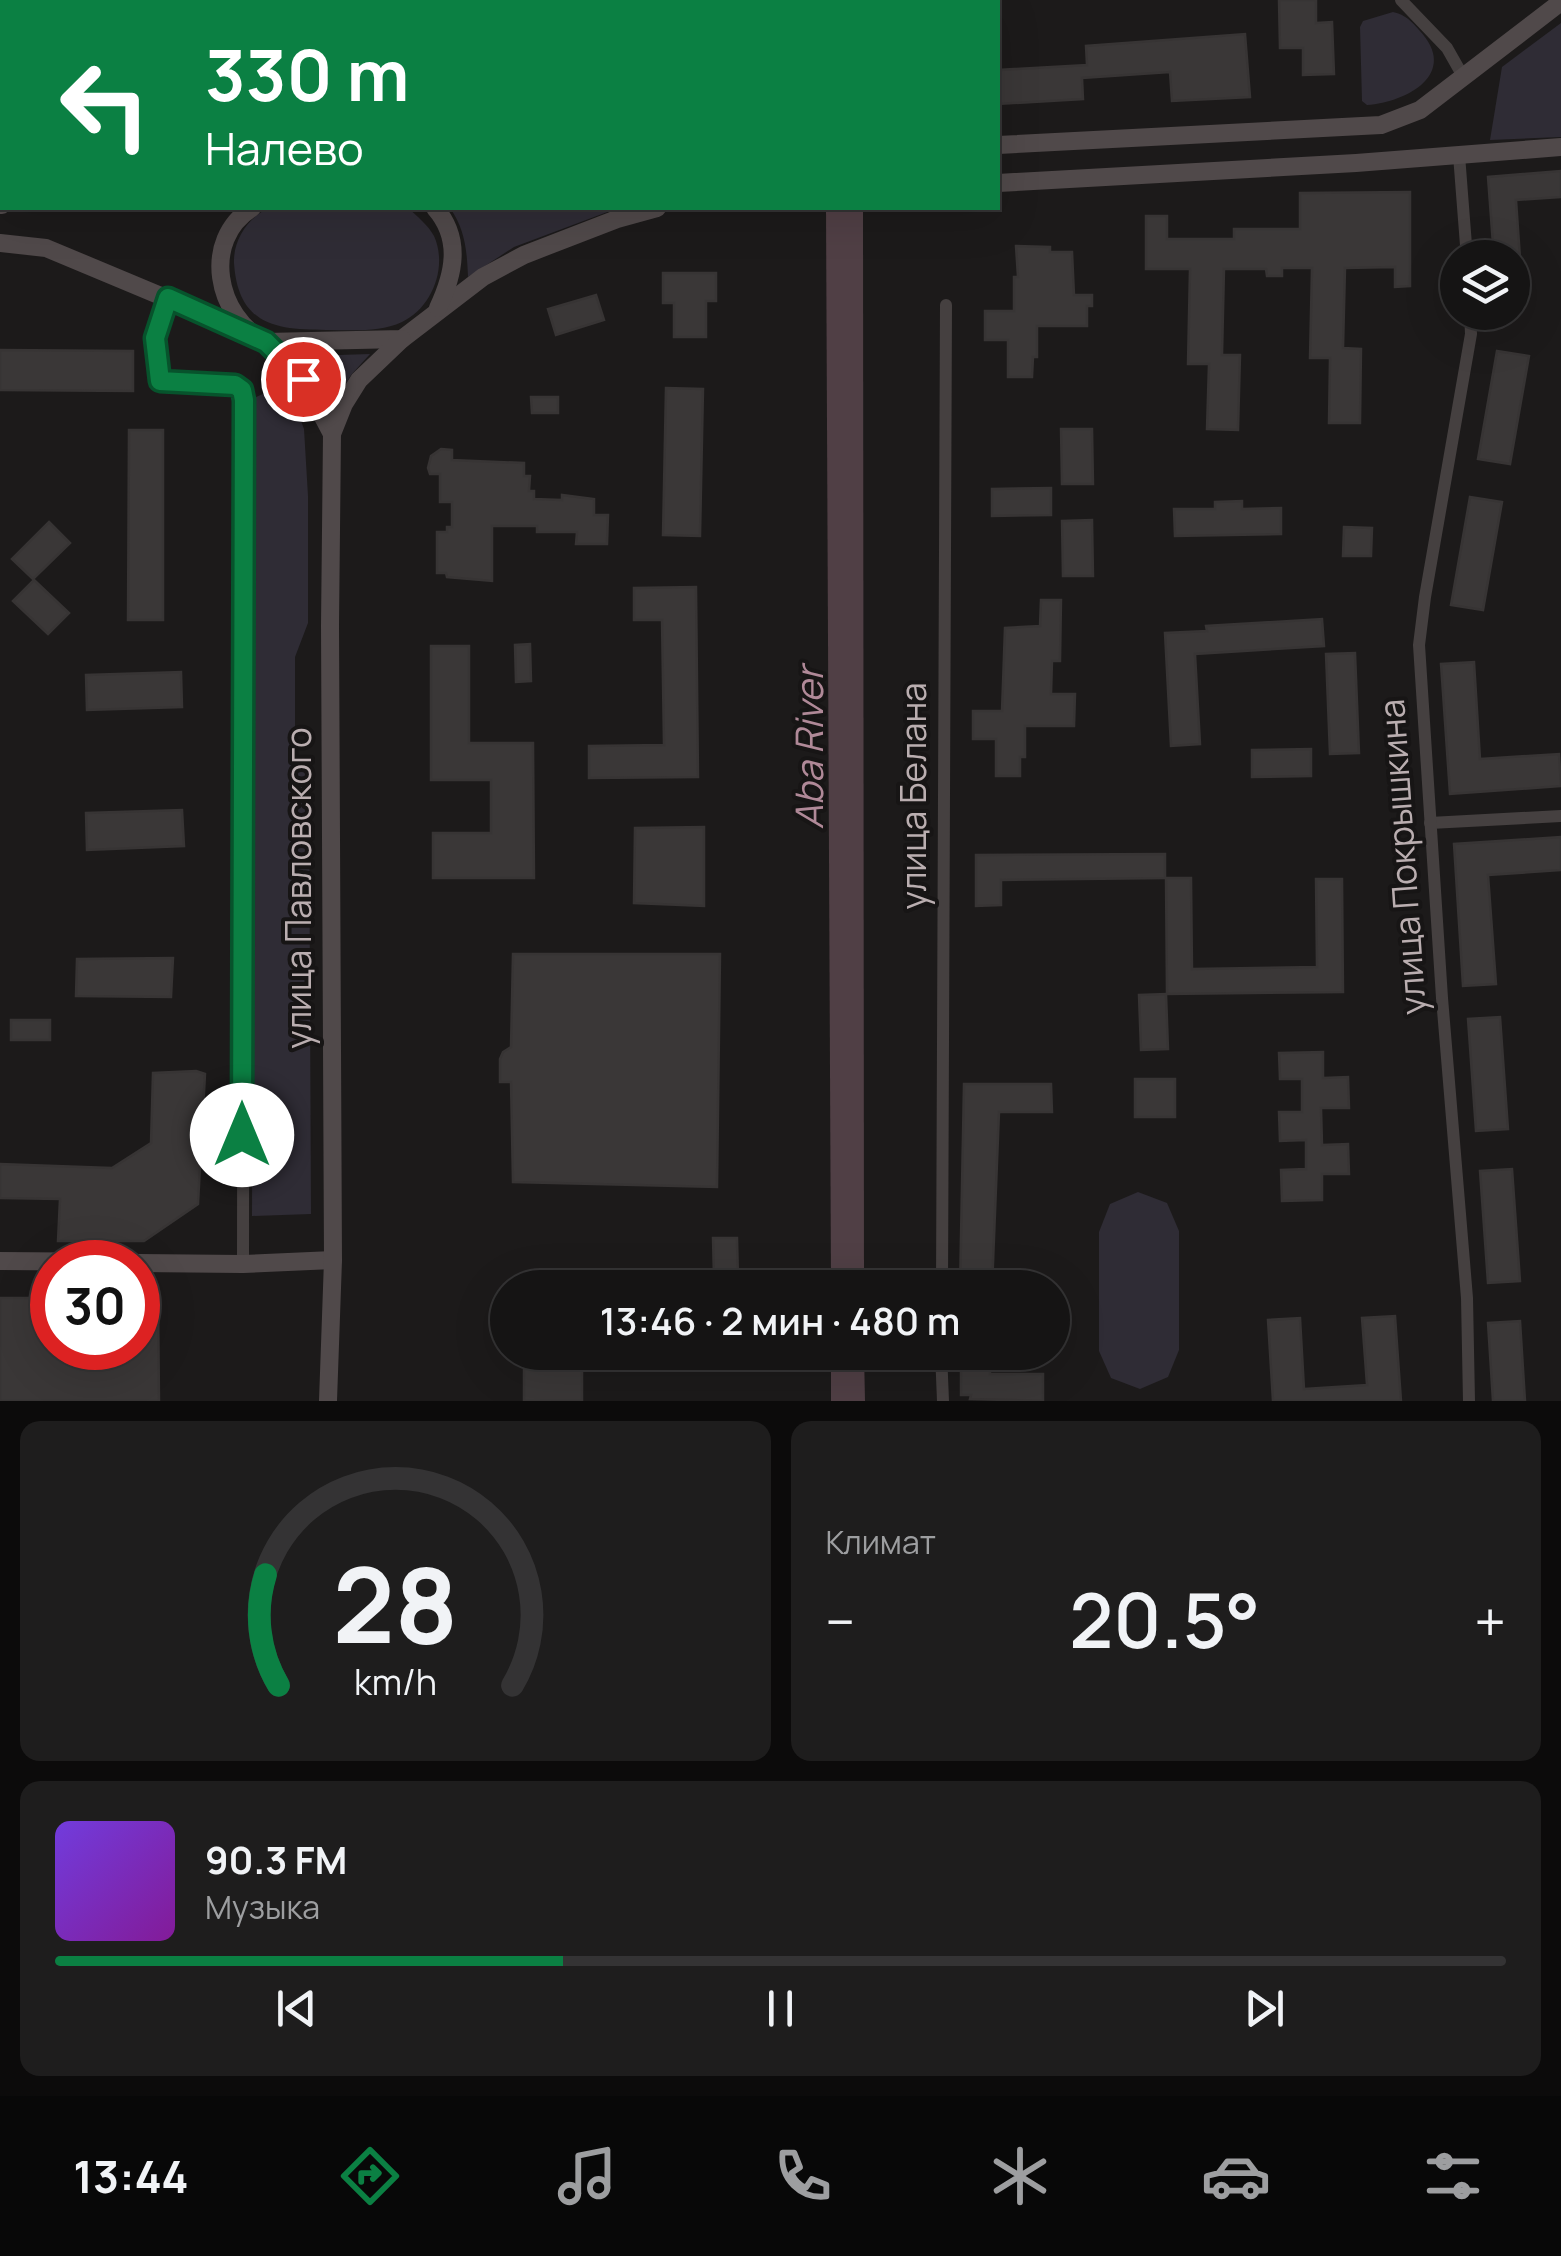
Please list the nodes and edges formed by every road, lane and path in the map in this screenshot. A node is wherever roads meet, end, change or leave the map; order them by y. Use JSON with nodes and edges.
{"nodes":[{"id":1,"x":1401,"y":0,"type":"edge"},
{"id":2,"x":1561,"y":2,"type":"edge"},
{"id":3,"x":1464,"y":78,"type":"junction"},
{"id":4,"x":1000,"y":144,"type":"edge"},
{"id":5,"x":1561,"y":147,"type":"edge"},
{"id":6,"x":1459,"y":155,"type":"junction"},
{"id":7,"x":1000,"y":183,"type":"edge"},
{"id":8,"x":249,"y":210,"type":"edge"},
{"id":9,"x":437,"y":210,"type":"edge"},
{"id":10,"x":650,"y":210,"type":"edge"},
{"id":11,"x":1466,"y":240,"type":"edge"},
{"id":12,"x":0,"y":243,"type":"edge"},
{"id":13,"x":168,"y":298,"type":"junction"},
{"id":14,"x":946,"y":305,"type":"dead end"},
{"id":15,"x":438,"y":308,"type":"junction"},
{"id":16,"x":1472,"y":330,"type":"edge"},
{"id":17,"x":258,"y":338,"type":"junction"},
{"id":18,"x":402,"y":339,"type":"junction"},
{"id":19,"x":332,"y":434,"type":"junction"},
{"id":20,"x":1561,"y":816,"type":"edge"},
{"id":21,"x":1430,"y":823,"type":"junction"},
{"id":22,"x":333,"y":1260,"type":"junction"},
{"id":23,"x":0,"y":1261,"type":"edge"},
{"id":24,"x":30,"y":1261,"type":"edge"},
{"id":25,"x":160,"y":1262,"type":"edge"},
{"id":26,"x":243,"y":1264,"type":"junction"},
{"id":27,"x":942,"y":1270,"type":"edge"},
{"id":28,"x":942,"y":1370,"type":"edge"},
{"id":29,"x":328,"y":1401,"type":"edge"},
{"id":30,"x":943,"y":1401,"type":"edge"},
{"id":31,"x":1469,"y":1401,"type":"edge"}],
"edges":[{"from":1,"to":3,"type":"street"},
{"from":2,"to":3,"type":"main road"},
{"from":3,"to":4,"type":"main road"},
{"from":5,"to":6,"type":"main road"},
{"from":6,"to":7,"type":"main road"},
{"from":6,"to":11,"type":"street"},
{"from":8,"to":17,"type":"main road"},
{"from":9,"to":15,"type":"main road"},
{"from":10,"to":15,"type":"main road","name":"улица Павловского"},
{"from":12,"to":13,"type":"main road"},
{"from":13,"to":17,"type":"main road"},
{"from":13,"to":26,"type":"street"},
{"from":14,"to":27,"type":"street","name":"улица Белана"},
{"from":15,"to":18,"type":"main road","name":"улица Павловского"},
{"from":16,"to":21,"type":"street","name":"улица Покрышкина"},
{"from":17,"to":18,"type":"main road"},
{"from":17,"to":19,"type":"main road","name":"улица Павловского"},
{"from":18,"to":19,"type":"main road","name":"улица Павловского"},
{"from":19,"to":22,"type":"main road","name":"улица Павловского"},
{"from":20,"to":21,"type":"street"},
{"from":21,"to":31,"type":"street","name":"улица Покрышкина"},
{"from":22,"to":26,"type":"main road"},
{"from":22,"to":29,"type":"main road","name":"улица Павловского"},
{"from":23,"to":24,"type":"main road"},
{"from":25,"to":26,"type":"main road"},
{"from":28,"to":30,"type":"street"}]}
